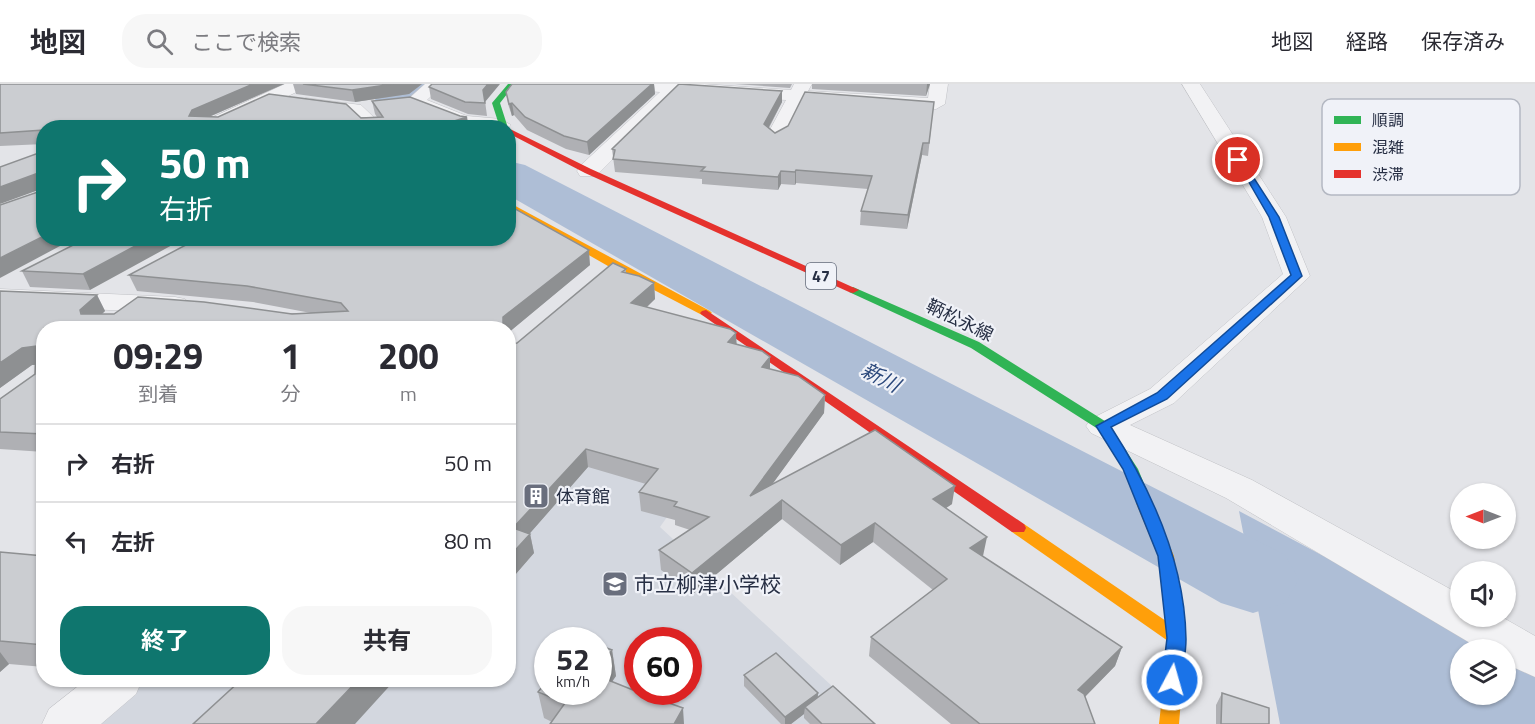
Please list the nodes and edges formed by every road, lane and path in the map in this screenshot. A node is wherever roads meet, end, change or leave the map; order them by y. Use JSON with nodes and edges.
{"nodes":[{"id":1,"x":299,"y":84,"type":"edge"},
{"id":2,"x":435,"y":84,"type":"edge"},
{"id":3,"x":512,"y":84,"type":"edge"},
{"id":4,"x":620,"y":84,"type":"edge"},
{"id":5,"x":939,"y":84,"type":"edge"},
{"id":6,"x":1191,"y":84,"type":"edge"},
{"id":7,"x":676,"y":86,"type":"edge"},
{"id":8,"x":800,"y":89,"type":"edge"},
{"id":9,"x":271,"y":99,"type":"junction"},
{"id":10,"x":415,"y":101,"type":"junction"},
{"id":11,"x":395,"y":104,"type":"edge"},
{"id":12,"x":367,"y":114,"type":"edge"},
{"id":13,"x":223,"y":120,"type":"edge"},
{"id":14,"x":462,"y":120,"type":"edge"},
{"id":15,"x":502,"y":120,"type":"edge"},
{"id":16,"x":516,"y":134,"type":"edge"},
{"id":17,"x":776,"y":137,"type":"edge"},
{"id":18,"x":588,"y":171,"type":"junction"},
{"id":19,"x":516,"y":211,"type":"edge"},
{"id":20,"x":30,"y":275,"type":"edge"},
{"id":21,"x":0,"y":290,"type":"edge"},
{"id":22,"x":138,"y":290,"type":"junction"},
{"id":23,"x":0,"y":297,"type":"edge"},
{"id":24,"x":196,"y":307,"type":"edge"},
{"id":25,"x":110,"y":321,"type":"edge"},
{"id":26,"x":1110,"y":436,"type":"junction"},
{"id":27,"x":1177,"y":638,"type":"junction"},
{"id":28,"x":1535,"y":658,"type":"edge"},
{"id":29,"x":111,"y":687,"type":"edge"},
{"id":30,"x":66,"y":724,"type":"edge"},
{"id":31,"x":1169,"y":724,"type":"edge"}],
"edges":[{"from":1,"to":9,"type":"street"},
{"from":2,"to":10,"type":"street"},
{"from":3,"to":15,"type":"main road"},
{"from":4,"to":7,"type":"street"},
{"from":5,"to":8,"type":"street"},
{"from":6,"to":26,"type":"street"},
{"from":7,"to":8,"type":"street"},
{"from":7,"to":18,"type":"street"},
{"from":8,"to":17,"type":"street"},
{"from":9,"to":12,"type":"street"},
{"from":9,"to":13,"type":"street"},
{"from":10,"to":11,"type":"street"},
{"from":10,"to":14,"type":"street"},
{"from":16,"to":18,"type":"main road","name":"鞆松永線","number":"47"},
{"from":18,"to":26,"type":"main road","name":"鞆松永線","number":"47"},
{"from":19,"to":27,"type":"main road"},
{"from":20,"to":21,"type":"street"},
{"from":22,"to":23,"type":"street"},
{"from":22,"to":24,"type":"street"},
{"from":22,"to":25,"type":"street"},
{"from":26,"to":27,"type":"main road","name":"鞆松永線","number":"47"},
{"from":26,"to":28,"type":"street"},
{"from":27,"to":31,"type":"main road","name":"鞆松永線","number":"47"},
{"from":29,"to":30,"type":"street"}]}
